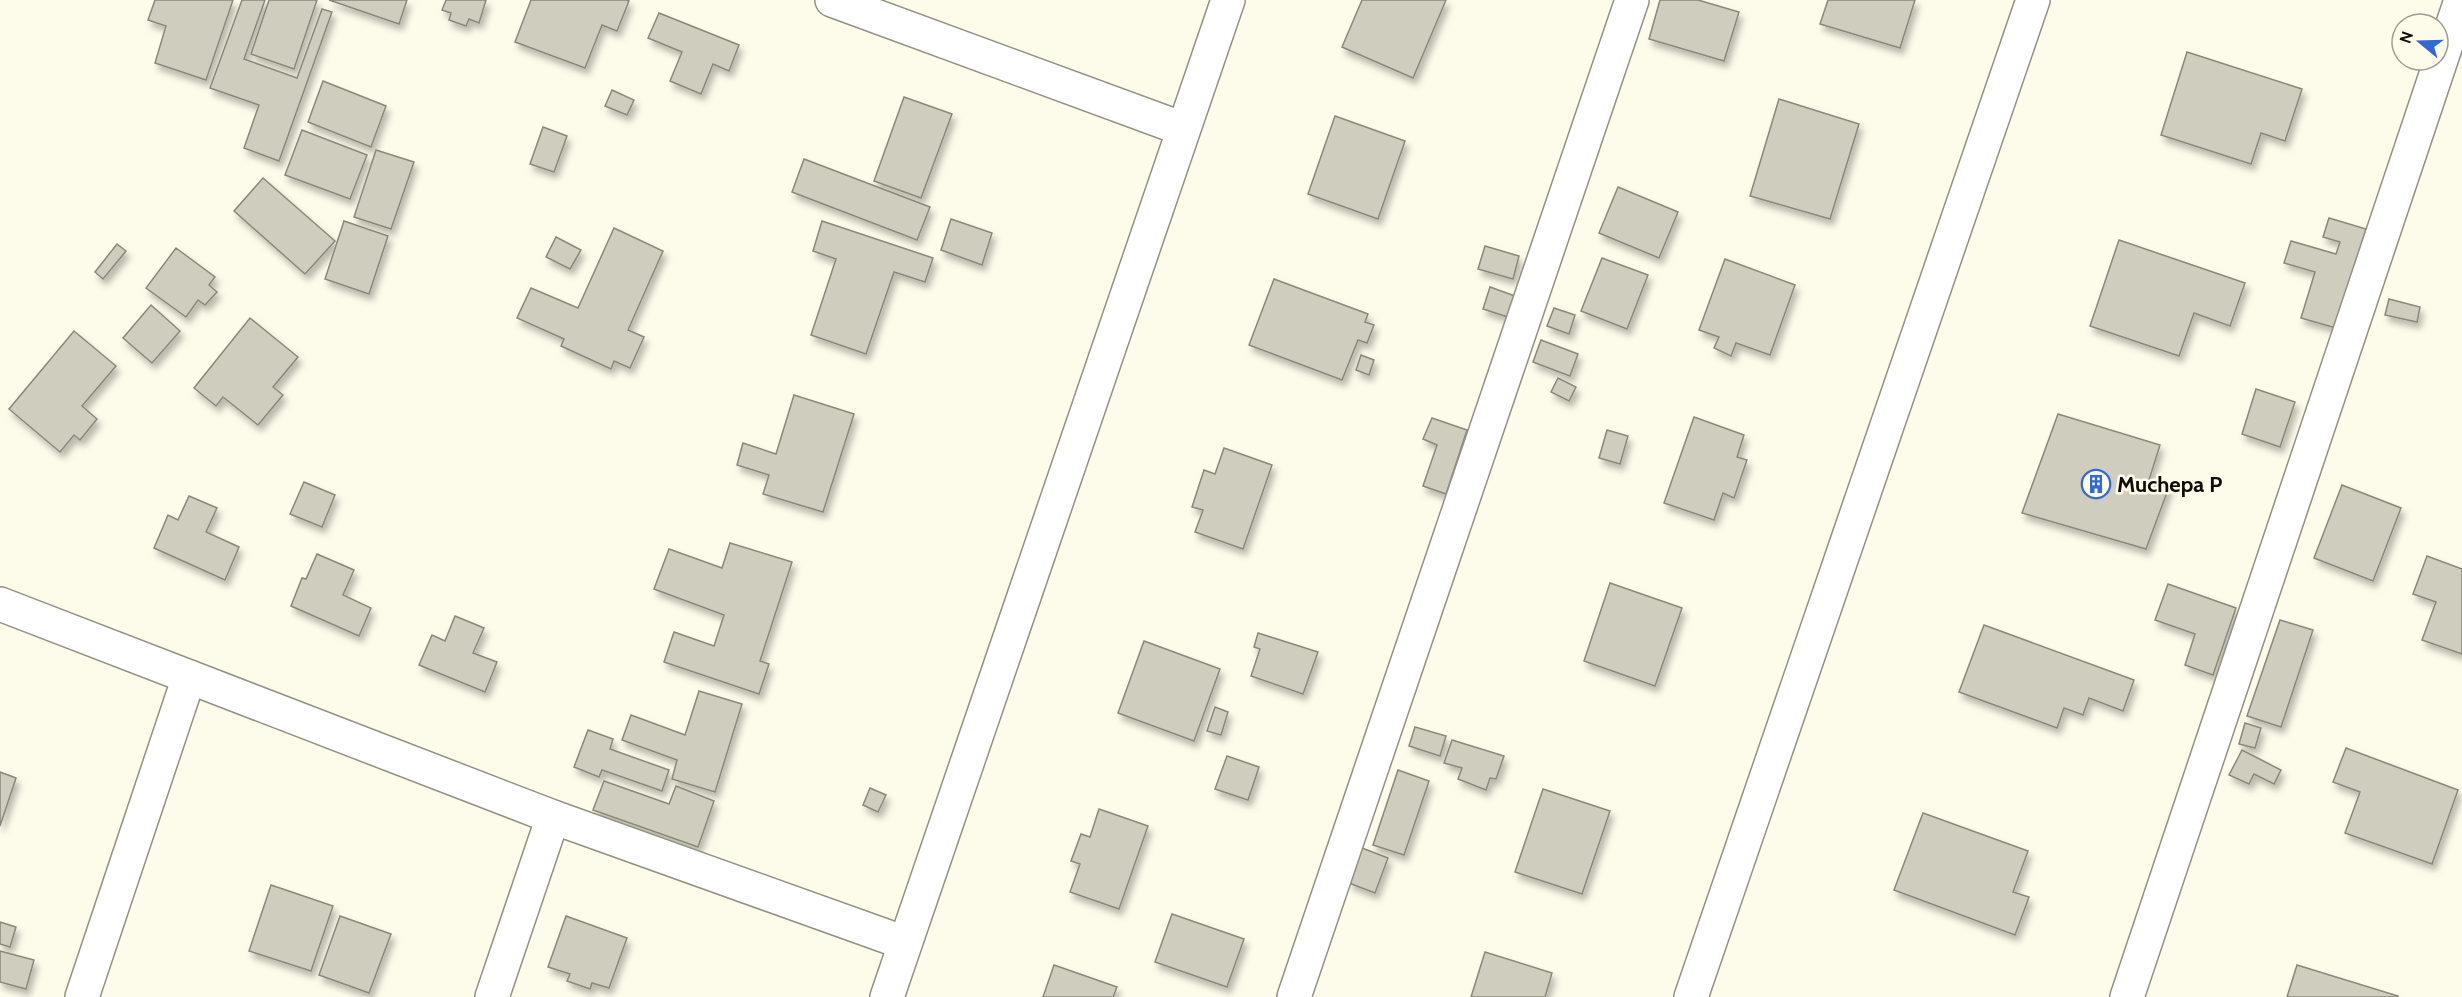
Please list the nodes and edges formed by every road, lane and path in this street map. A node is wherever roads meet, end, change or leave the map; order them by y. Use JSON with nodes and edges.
{"nodes":[{"id":1,"x":832,"y":0,"type":"edge"},
{"id":2,"x":1228,"y":0,"type":"edge"},
{"id":3,"x":1632,"y":0,"type":"edge"},
{"id":4,"x":2034,"y":0,"type":"edge"},
{"id":5,"x":2461,"y":0,"type":"edge"},
{"id":6,"x":1183,"y":129,"type":"junction"},
{"id":7,"x":0,"y":604,"type":"edge"},
{"id":8,"x":189,"y":677,"type":"junction"},
{"id":9,"x":553,"y":817,"type":"junction"},
{"id":10,"x":905,"y":944,"type":"junction"},
{"id":11,"x":82,"y":997,"type":"edge"},
{"id":12,"x":492,"y":997,"type":"edge"},
{"id":13,"x":886,"y":997,"type":"edge"},
{"id":14,"x":1294,"y":997,"type":"edge"},
{"id":15,"x":1691,"y":997,"type":"edge"},
{"id":16,"x":2127,"y":997,"type":"edge"}],
"edges":[{"from":1,"to":6,"type":"street"},
{"from":2,"to":6,"type":"street"},
{"from":3,"to":14,"type":"street"},
{"from":4,"to":15,"type":"street"},
{"from":5,"to":16,"type":"street"},
{"from":6,"to":10,"type":"street"},
{"from":7,"to":8,"type":"street"},
{"from":8,"to":9,"type":"street"},
{"from":8,"to":11,"type":"street"},
{"from":9,"to":10,"type":"street"},
{"from":9,"to":12,"type":"street"},
{"from":10,"to":13,"type":"street"}]}
